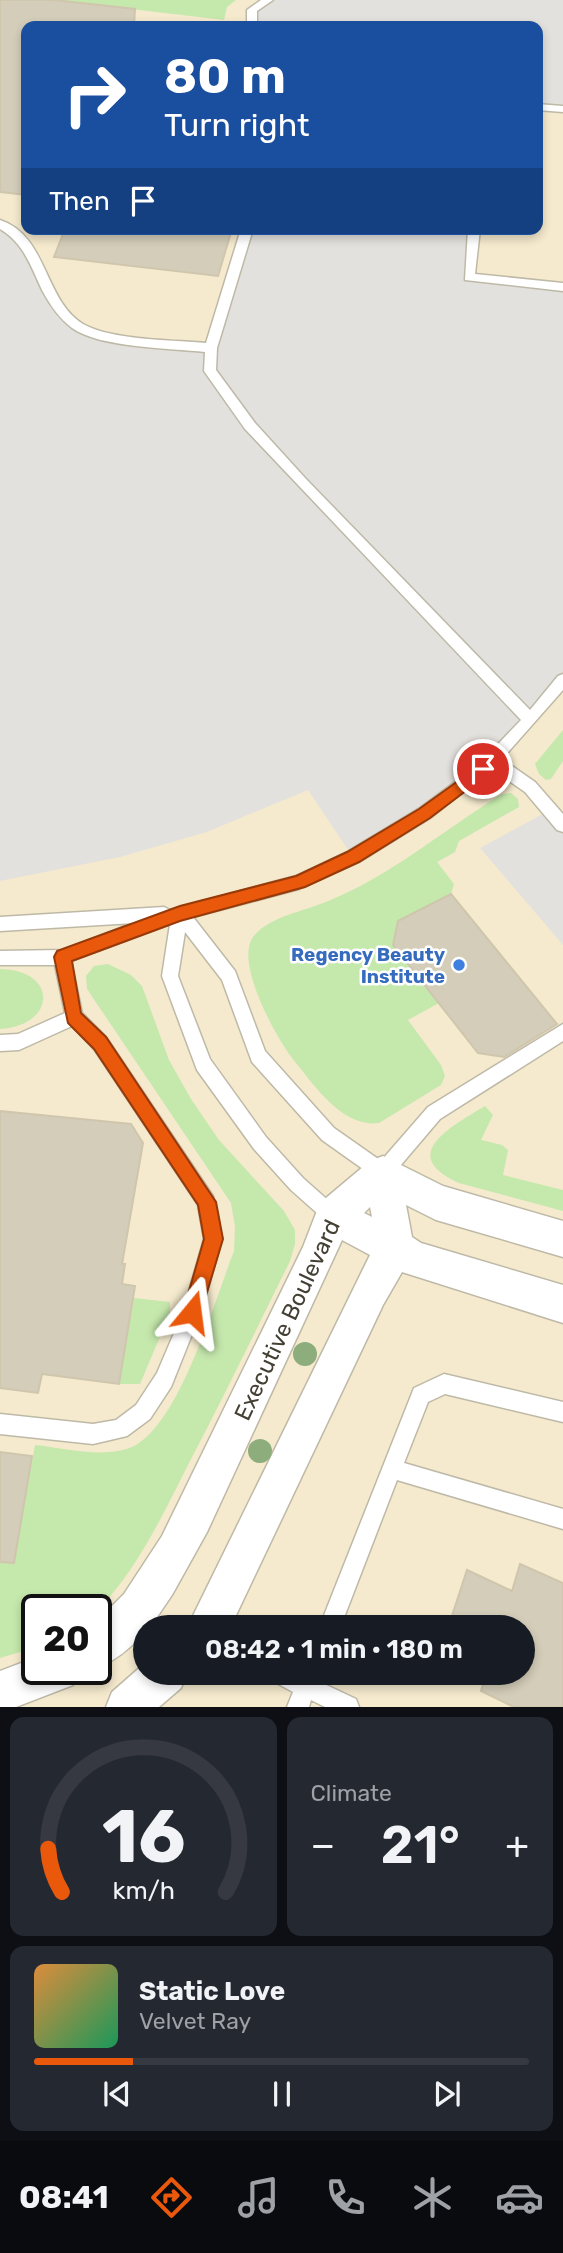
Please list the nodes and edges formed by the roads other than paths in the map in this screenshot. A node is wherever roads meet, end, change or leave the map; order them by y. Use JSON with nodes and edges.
{"nodes":[{"id":1,"x":268,"y":0,"type":"edge"},
{"id":2,"x":252,"y":21,"type":"edge"},
{"id":3,"x":543,"y":108,"type":"edge"},
{"id":4,"x":563,"y":110,"type":"edge"},
{"id":5,"x":0,"y":224,"type":"edge"},
{"id":6,"x":245,"y":235,"type":"edge"},
{"id":7,"x":474,"y":235,"type":"edge"},
{"id":8,"x":563,"y":287,"type":"edge"},
{"id":9,"x":211,"y":348,"type":"junction"},
{"id":10,"x":563,"y":680,"type":"edge"},
{"id":11,"x":530,"y":720,"type":"junction"},
{"id":12,"x":491,"y":760,"type":"junction"},
{"id":13,"x":563,"y":825,"type":"edge"},
{"id":14,"x":180,"y":913,"type":"junction"},
{"id":15,"x":0,"y":924,"type":"edge"},
{"id":16,"x":62,"y":957,"type":"junction"},
{"id":17,"x":0,"y":958,"type":"edge"},
{"id":18,"x":74,"y":1017,"type":"junction"},
{"id":19,"x":563,"y":1032,"type":"edge"},
{"id":20,"x":0,"y":1044,"type":"edge"},
{"id":21,"x":383,"y":1173,"type":"junction"},
{"id":22,"x":333,"y":1216,"type":"junction"},
{"id":23,"x":563,"y":1239,"type":"edge"},
{"id":24,"x":395,"y":1248,"type":"junction"},
{"id":25,"x":563,"y":1304,"type":"edge"},
{"id":26,"x":563,"y":1412,"type":"edge"},
{"id":27,"x":0,"y":1424,"type":"edge"},
{"id":28,"x":392,"y":1469,"type":"junction"},
{"id":29,"x":563,"y":1519,"type":"edge"},
{"id":30,"x":214,"y":1615,"type":"edge"},
{"id":31,"x":334,"y":1615,"type":"edge"},
{"id":32,"x":112,"y":1639,"type":"edge"},
{"id":33,"x":21,"y":1684,"type":"edge"},
{"id":34,"x":152,"y":1685,"type":"edge"},
{"id":35,"x":305,"y":1689,"type":"edge"},
{"id":36,"x":0,"y":1692,"type":"edge"},
{"id":37,"x":127,"y":1707,"type":"edge"},
{"id":38,"x":348,"y":1707,"type":"edge"}],
"edges":[{"from":1,"to":2,"type":"lane"},
{"from":3,"to":4,"type":"lane"},
{"from":5,"to":9,"type":"lane"},
{"from":6,"to":9,"type":"lane"},
{"from":7,"to":8,"type":"lane"},
{"from":9,"to":11,"type":"lane"},
{"from":10,"to":11,"type":"lane"},
{"from":11,"to":12,"type":"lane"},
{"from":12,"to":13,"type":"lane"},
{"from":12,"to":14,"type":"lane"},
{"from":14,"to":15,"type":"lane"},
{"from":14,"to":16,"type":"lane"},
{"from":14,"to":21,"type":"lane"},
{"from":14,"to":22,"type":"lane"},
{"from":16,"to":17,"type":"lane"},
{"from":16,"to":18,"type":"lane"},
{"from":18,"to":20,"type":"lane"},
{"from":18,"to":27,"type":"lane"},
{"from":19,"to":21,"type":"lane"},
{"from":21,"to":22,"type":"street","name":"Executive Boulevard"},
{"from":21,"to":23,"type":"street"},
{"from":21,"to":24,"type":"street"},
{"from":22,"to":24,"type":"street"},
{"from":22,"to":32,"type":"street","name":"Executive Boulevard"},
{"from":24,"to":25,"type":"street"},
{"from":24,"to":30,"type":"street"},
{"from":26,"to":28,"type":"lane"},
{"from":28,"to":29,"type":"lane"},
{"from":28,"to":31,"type":"lane"},
{"from":33,"to":36,"type":"street"},
{"from":34,"to":37,"type":"street"},
{"from":35,"to":38,"type":"lane"}]}
